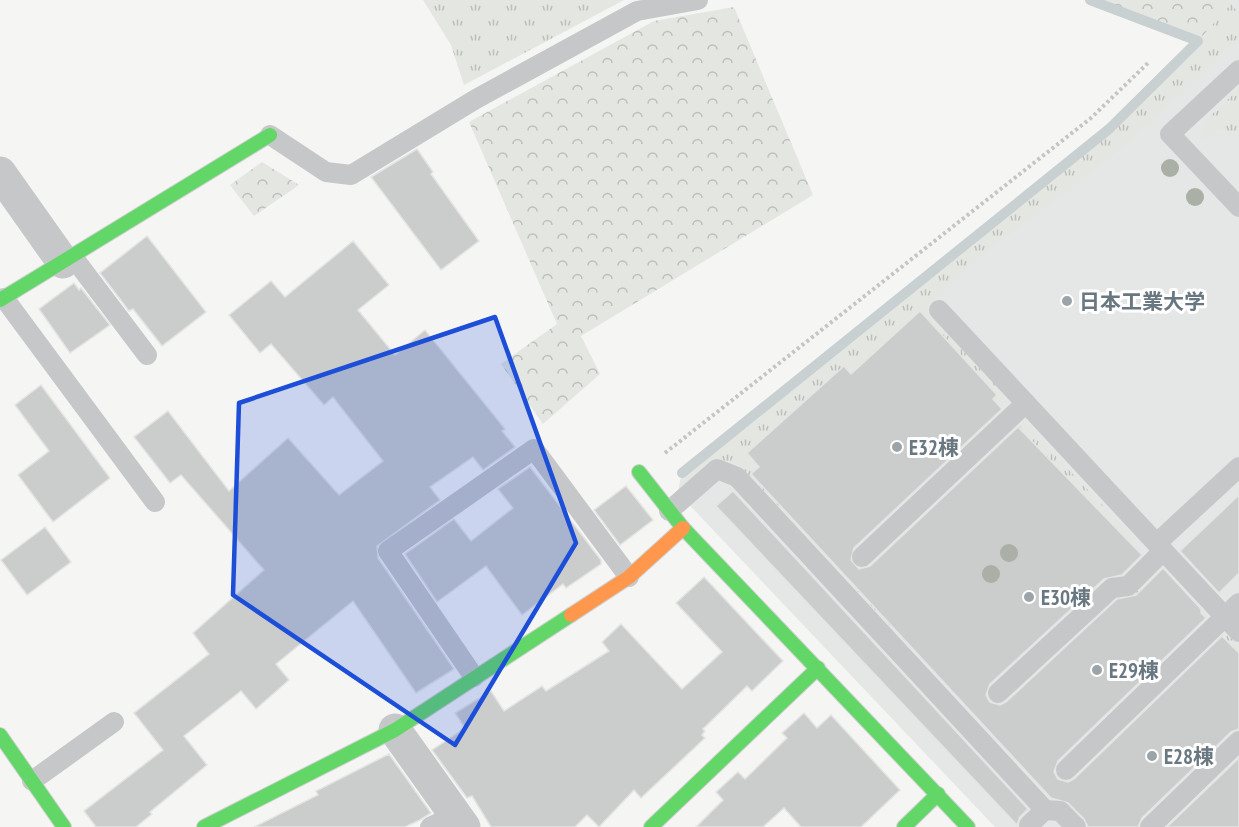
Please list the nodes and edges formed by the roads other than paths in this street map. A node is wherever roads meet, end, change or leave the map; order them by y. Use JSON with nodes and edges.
{"nodes":[{"id":1,"x":698,"y":0,"type":"edge"},
{"id":2,"x":1239,"y":70,"type":"edge"},
{"id":3,"x":270,"y":135,"type":"joint"},
{"id":4,"x":0,"y":173,"type":"edge"},
{"id":5,"x":1239,"y":207,"type":"edge"},
{"id":6,"x":68,"y":259,"type":"junction"},
{"id":7,"x":2,"y":299,"type":"edge"},
{"id":8,"x":939,"y":309,"type":"dead end"},
{"id":9,"x":147,"y":356,"type":"dead end"},
{"id":10,"x":1026,"y":403,"type":"junction"},
{"id":11,"x":1239,"y":467,"type":"edge"},
{"id":12,"x":639,"y":472,"type":"road end"},
{"id":13,"x":155,"y":502,"type":"dead end"},
{"id":14,"x":669,"y":511,"type":"junction"},
{"id":15,"x":683,"y":528,"type":"junction"},
{"id":16,"x":1160,"y":547,"type":"junction"},
{"id":17,"x":862,"y":557,"type":"dead end"},
{"id":18,"x":629,"y":578,"type":"junction"},
{"id":19,"x":1232,"y":610,"type":"edge"},
{"id":20,"x":1239,"y":632,"type":"edge"},
{"id":21,"x":818,"y":668,"type":"junction"},
{"id":22,"x":474,"y":677,"type":"junction"},
{"id":23,"x":998,"y":693,"type":"dead end"},
{"id":24,"x":114,"y":722,"type":"dead end"},
{"id":25,"x":395,"y":730,"type":"junction"},
{"id":26,"x":0,"y":735,"type":"edge"},
{"id":27,"x":1239,"y":741,"type":"edge"},
{"id":28,"x":1066,"y":770,"type":"dead end"},
{"id":29,"x":32,"y":781,"type":"junction"},
{"id":30,"x":938,"y":794,"type":"junction"},
{"id":31,"x":1045,"y":810,"type":"junction"},
{"id":32,"x":450,"y":823,"type":"edge"},
{"id":33,"x":64,"y":827,"type":"edge"},
{"id":34,"x":204,"y":827,"type":"edge"},
{"id":35,"x":651,"y":827,"type":"edge"},
{"id":36,"x":904,"y":827,"type":"edge"},
{"id":37,"x":968,"y":827,"type":"edge"},
{"id":38,"x":1030,"y":827,"type":"edge"},
{"id":39,"x":1076,"y":827,"type":"edge"},
{"id":40,"x":1150,"y":827,"type":"edge"}],
"edges":[{"from":1,"to":3,"type":"lane"},
{"from":2,"to":5,"type":"lane"},
{"from":3,"to":6,"type":"street"},
{"from":4,"to":6,"type":"street"},
{"from":6,"to":7,"type":"street"},
{"from":6,"to":9,"type":"lane"},
{"from":7,"to":13,"type":"lane"},
{"from":8,"to":10,"type":"lane"},
{"from":10,"to":16,"type":"lane"},
{"from":10,"to":17,"type":"lane"},
{"from":11,"to":16,"type":"lane"},
{"from":12,"to":14,"type":"street"},
{"from":14,"to":15,"type":"street"},
{"from":14,"to":31,"type":"lane"},
{"from":15,"to":18,"type":"street"},
{"from":15,"to":21,"type":"street"},
{"from":16,"to":19,"type":"lane"},
{"from":16,"to":23,"type":"lane"},
{"from":18,"to":22,"type":"street"},
{"from":18,"to":22,"type":"lane"},
{"from":19,"to":20,"type":"lane"},
{"from":19,"to":28,"type":"lane"},
{"from":21,"to":30,"type":"street"},
{"from":21,"to":35,"type":"street"},
{"from":22,"to":25,"type":"street"},
{"from":24,"to":29,"type":"lane"},
{"from":25,"to":32,"type":"street"},
{"from":25,"to":34,"type":"street"},
{"from":26,"to":29,"type":"street"},
{"from":27,"to":40,"type":"lane"},
{"from":29,"to":33,"type":"street"},
{"from":30,"to":36,"type":"street"},
{"from":30,"to":37,"type":"street"},
{"from":31,"to":38,"type":"lane"},
{"from":31,"to":39,"type":"lane"}]}
